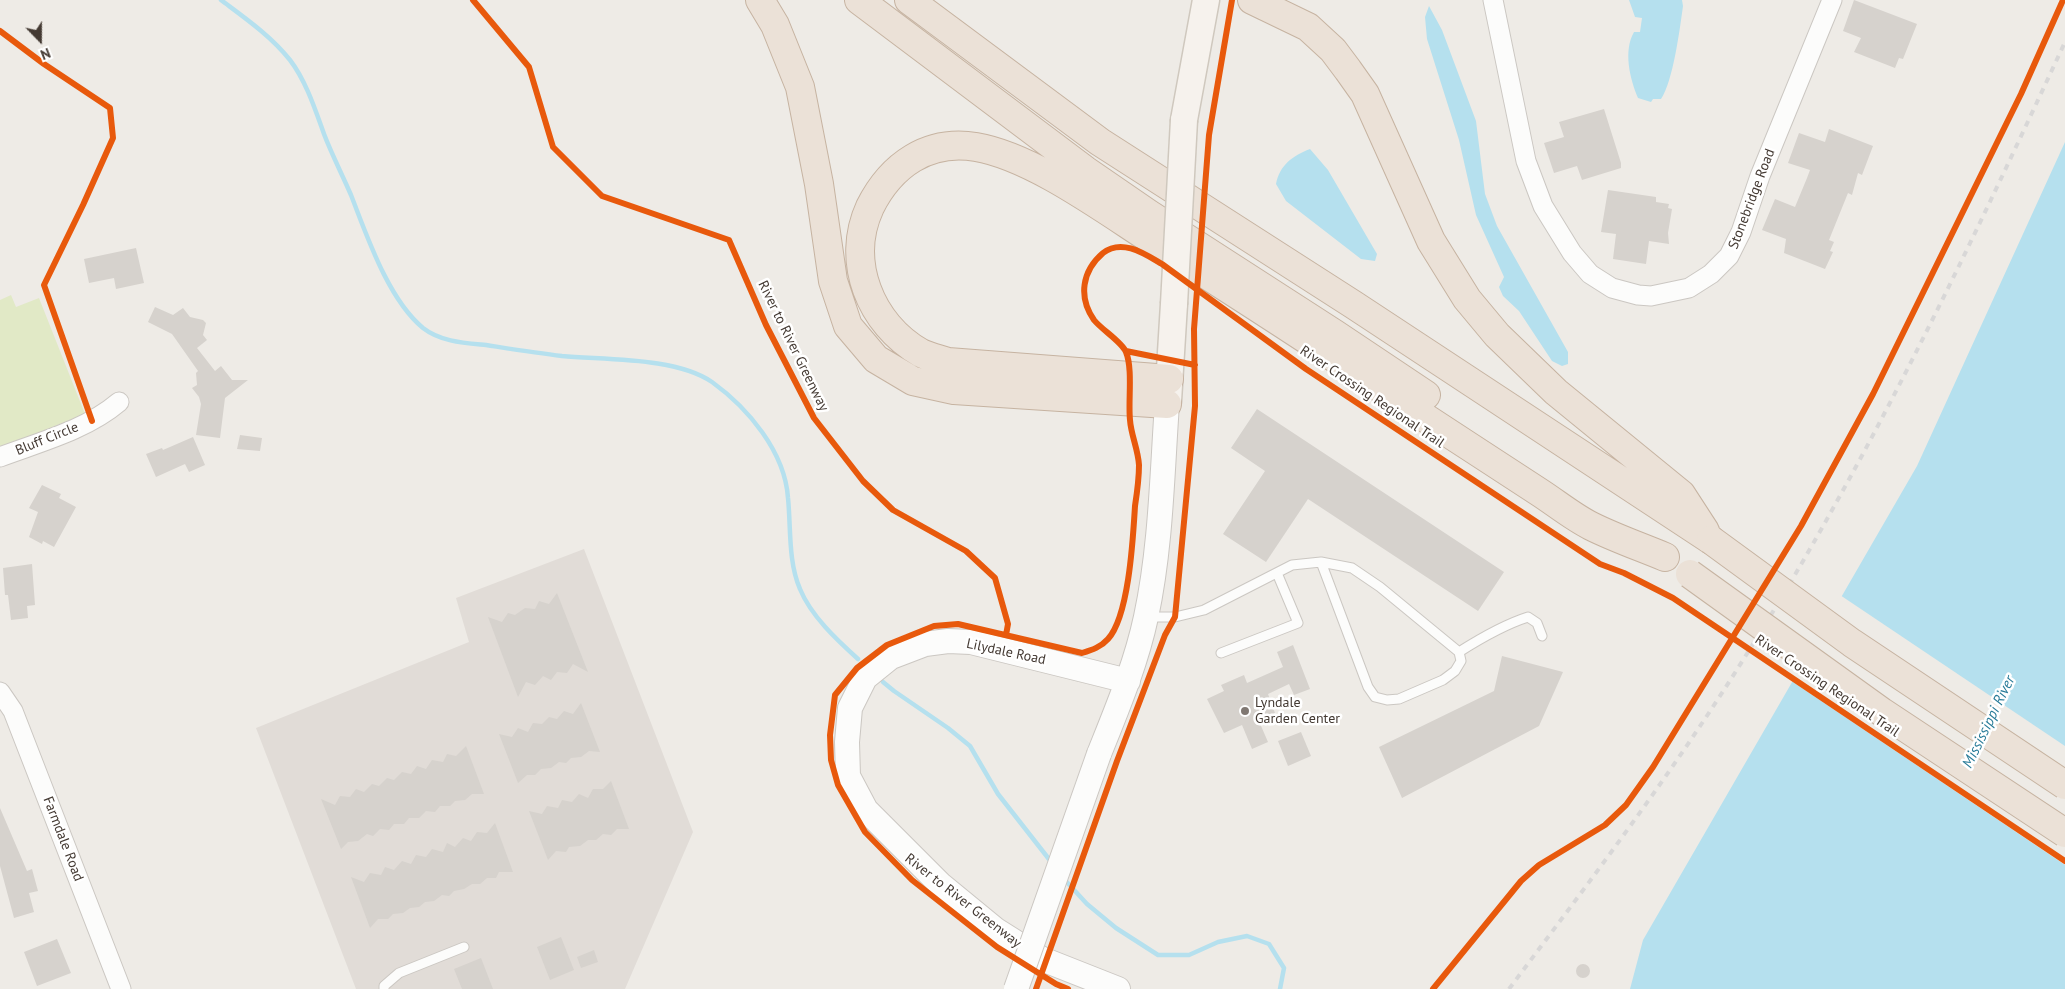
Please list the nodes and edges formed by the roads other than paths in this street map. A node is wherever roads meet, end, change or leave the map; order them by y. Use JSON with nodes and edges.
{"nodes":[{"id":1,"x":760,"y":0,"type":"edge"},
{"id":2,"x":859,"y":0,"type":"edge"},
{"id":3,"x":909,"y":0,"type":"edge"},
{"id":4,"x":1206,"y":0,"type":"edge"},
{"id":5,"x":1252,"y":0,"type":"edge"},
{"id":6,"x":1493,"y":0,"type":"edge"},
{"id":7,"x":1832,"y":0,"type":"edge"},
{"id":8,"x":1168,"y":391,"type":"junction"},
{"id":9,"x":119,"y":402,"type":"dead end"},
{"id":10,"x":0,"y":457,"type":"edge"},
{"id":11,"x":1711,"y":540,"type":"junction"},
{"id":12,"x":1665,"y":557,"type":"junction"},
{"id":13,"x":1321,"y":562,"type":"junction"},
{"id":14,"x":1278,"y":573,"type":"junction"},
{"id":15,"x":1146,"y":617,"type":"junction"},
{"id":16,"x":1542,"y":636,"type":"dead end"},
{"id":17,"x":1459,"y":652,"type":"junction"},
{"id":18,"x":1221,"y":653,"type":"dead end"},
{"id":19,"x":1128,"y":681,"type":"junction"},
{"id":20,"x":0,"y":692,"type":"edge"},
{"id":21,"x":2065,"y":785,"type":"edge"},
{"id":22,"x":2065,"y":833,"type":"edge"},
{"id":23,"x":464,"y":947,"type":"dead end"},
{"id":24,"x":121,"y":989,"type":"edge"},
{"id":25,"x":384,"y":989,"type":"edge"},
{"id":26,"x":1016,"y":989,"type":"edge"},
{"id":27,"x":1118,"y":989,"type":"edge"}],
"edges":[{"from":1,"to":8,"type":"highway"},
{"from":2,"to":12,"type":"highway"},
{"from":3,"to":11,"type":"highway"},
{"from":4,"to":8,"type":"main road","bridge":true},
{"from":5,"to":11,"type":"highway"},
{"from":6,"to":7,"type":"street","name":"Stonebridge Road"},
{"from":8,"to":12,"type":"highway"},
{"from":8,"to":15,"type":"street"},
{"from":9,"to":10,"type":"street","name":"Bluff Circle"},
{"from":11,"to":21,"type":"highway","bridge":true},
{"from":12,"to":22,"type":"highway","bridge":true},
{"from":13,"to":14,"type":"lane"},
{"from":13,"to":17,"type":"lane"},
{"from":13,"to":17,"type":"lane"},
{"from":14,"to":15,"type":"lane"},
{"from":14,"to":18,"type":"lane"},
{"from":15,"to":19,"type":"street"},
{"from":16,"to":17,"type":"lane"},
{"from":19,"to":26,"type":"street","bridge":true},
{"from":19,"to":27,"type":"street","name":"Lilydale Road"},
{"from":20,"to":24,"type":"street","name":"Farmdale Road"},
{"from":23,"to":25,"type":"lane"}]}
